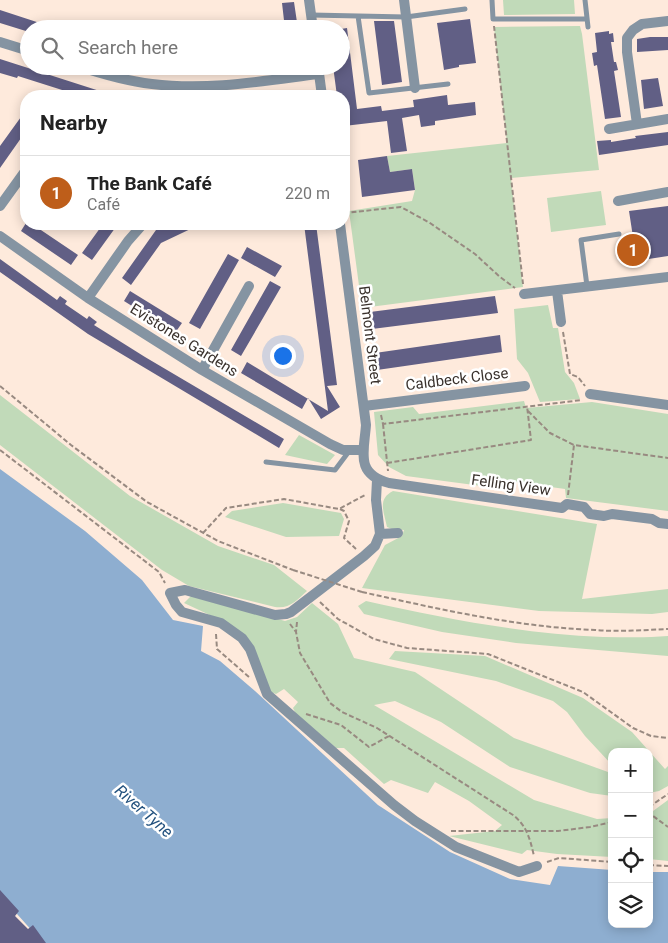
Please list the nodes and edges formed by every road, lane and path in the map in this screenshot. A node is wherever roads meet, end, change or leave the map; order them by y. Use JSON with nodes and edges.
{"nodes":[{"id":1,"x":309,"y":0,"type":"edge"},
{"id":2,"x":404,"y":0,"type":"edge"},
{"id":3,"x":492,"y":0,"type":"edge"},
{"id":4,"x":585,"y":0,"type":"edge"},
{"id":5,"x":465,"y":9,"type":"dead end"},
{"id":6,"x":311,"y":15,"type":"junction"},
{"id":7,"x":358,"y":16,"type":"junction"},
{"id":8,"x":406,"y":17,"type":"junction"},
{"id":9,"x":494,"y":19,"type":"junction"},
{"id":10,"x":586,"y":19,"type":"junction"},
{"id":11,"x":312,"y":20,"type":"edge"},
{"id":12,"x":668,"y":21,"type":"edge"},
{"id":13,"x":588,"y":27,"type":"dead end"},
{"id":14,"x":0,"y":42,"type":"edge"},
{"id":15,"x":20,"y":48,"type":"edge"},
{"id":16,"x":110,"y":75,"type":"edge"},
{"id":17,"x":289,"y":75,"type":"edge"},
{"id":18,"x":319,"y":75,"type":"edge"},
{"id":19,"x":448,"y":84,"type":"dead end"},
{"id":20,"x":415,"y":88,"type":"junction"},
{"id":21,"x":321,"y":90,"type":"edge"},
{"id":22,"x":668,"y":119,"type":"edge"},
{"id":23,"x":637,"y":124,"type":"junction"},
{"id":24,"x":609,"y":128,"type":"dead end"},
{"id":25,"x":20,"y":178,"type":"edge"},
{"id":26,"x":668,"y":192,"type":"edge"},
{"id":27,"x":618,"y":201,"type":"dead end"},
{"id":28,"x":0,"y":206,"type":"edge"},
{"id":29,"x":350,"y":212,"type":"edge"},
{"id":30,"x":138,"y":230,"type":"edge"},
{"id":31,"x":341,"y":230,"type":"edge"},
{"id":32,"x":619,"y":234,"type":"dead end"},
{"id":33,"x":0,"y":236,"type":"edge"},
{"id":34,"x":668,"y":276,"type":"edge"},
{"id":35,"x":249,"y":286,"type":"dead end"},
{"id":36,"x":587,"y":287,"type":"junction"},
{"id":37,"x":557,"y":291,"type":"junction"},
{"id":38,"x":524,"y":294,"type":"junction"},
{"id":39,"x":88,"y":298,"type":"junction"},
{"id":40,"x":561,"y":322,"type":"joint"},
{"id":41,"x":202,"y":370,"type":"junction"},
{"id":42,"x":0,"y":386,"type":"edge"},
{"id":43,"x":525,"y":386,"type":"dead end"},
{"id":44,"x":590,"y":394,"type":"junction"},
{"id":45,"x":379,"y":404,"type":"junction"},
{"id":46,"x":668,"y":405,"type":"edge"},
{"id":47,"x":364,"y":406,"type":"junction"},
{"id":48,"x":527,"y":406,"type":"junction"},
{"id":49,"x":528,"y":412,"type":"junction"},
{"id":50,"x":383,"y":424,"type":"junction"},
{"id":51,"x":574,"y":445,"type":"junction"},
{"id":52,"x":0,"y":450,"type":"edge"},
{"id":53,"x":350,"y":450,"type":"junction"},
{"id":54,"x":362,"y":450,"type":"junction"},
{"id":55,"x":668,"y":458,"type":"edge"},
{"id":56,"x":266,"y":462,"type":"dead end"},
{"id":57,"x":388,"y":463,"type":"junction"},
{"id":58,"x":389,"y":483,"type":"junction"},
{"id":59,"x":376,"y":484,"type":"junction"},
{"id":60,"x":567,"y":504,"type":"junction"},
{"id":61,"x":338,"y":509,"type":"junction"},
{"id":62,"x":668,"y":524,"type":"edge"},
{"id":63,"x":204,"y":533,"type":"junction"},
{"id":64,"x":398,"y":533,"type":"dead end"},
{"id":65,"x":380,"y":534,"type":"junction"},
{"id":66,"x":364,"y":556,"type":"junction"},
{"id":67,"x":170,"y":593,"type":"junction"},
{"id":68,"x":312,"y":594,"type":"junction"},
{"id":69,"x":215,"y":621,"type":"junction"},
{"id":70,"x":668,"y":629,"type":"edge"},
{"id":71,"x":296,"y":632,"type":"dead end"},
{"id":72,"x":251,"y":679,"type":"dead end"},
{"id":73,"x":296,"y":719,"type":"junction"},
{"id":74,"x":390,"y":736,"type":"junction"},
{"id":75,"x":668,"y":738,"type":"edge"},
{"id":76,"x":668,"y":794,"type":"edge"},
{"id":77,"x":653,"y":805,"type":"edge"},
{"id":78,"x":653,"y":816,"type":"edge"},
{"id":79,"x":608,"y":823,"type":"edge"},
{"id":80,"x":668,"y":827,"type":"edge"},
{"id":81,"x":528,"y":832,"type":"junction"},
{"id":82,"x":437,"y":836,"type":"junction"},
{"id":83,"x":608,"y":862,"type":"edge"},
{"id":84,"x":653,"y":865,"type":"edge"},
{"id":85,"x":537,"y":866,"type":"junction"},
{"id":86,"x":668,"y":866,"type":"edge"}],
"edges":[{"from":1,"to":6,"type":"street"},
{"from":2,"to":8,"type":"street"},
{"from":3,"to":9,"type":"lane"},
{"from":4,"to":10,"type":"lane"},
{"from":5,"to":8,"type":"lane"},
{"from":6,"to":7,"type":"lane"},
{"from":6,"to":11,"type":"street"},
{"from":7,"to":8,"type":"lane"},
{"from":7,"to":20,"type":"lane"},
{"from":8,"to":20,"type":"street"},
{"from":9,"to":10,"type":"lane"},
{"from":9,"to":38,"type":"path"},
{"from":10,"to":13,"type":"lane"},
{"from":12,"to":23,"type":"street"},
{"from":14,"to":15,"type":"street"},
{"from":16,"to":17,"type":"street"},
{"from":18,"to":21,"type":"street"},
{"from":19,"to":20,"type":"lane"},
{"from":22,"to":23,"type":"street"},
{"from":23,"to":24,"type":"street"},
{"from":25,"to":28,"type":"street"},
{"from":26,"to":27,"type":"street"},
{"from":29,"to":38,"type":"path"},
{"from":30,"to":39,"type":"street"},
{"from":31,"to":47,"type":"street","name":"Belmont Street"},
{"from":32,"to":36,"type":"lane"},
{"from":33,"to":39,"type":"street","name":"Evistones Gardens"},
{"from":34,"to":36,"type":"street"},
{"from":35,"to":41,"type":"street"},
{"from":36,"to":37,"type":"street"},
{"from":37,"to":38,"type":"street"},
{"from":37,"to":40,"type":"street"},
{"from":39,"to":41,"type":"street","name":"Evistones Gardens"},
{"from":40,"to":44,"type":"path"},
{"from":41,"to":53,"type":"street","name":"Evistones Gardens"},
{"from":42,"to":63,"type":"path"},
{"from":43,"to":45,"type":"street","name":"Caldbeck Close"},
{"from":44,"to":46,"type":"street"},
{"from":44,"to":48,"type":"path"},
{"from":45,"to":47,"type":"street","name":"Caldbeck Close"},
{"from":45,"to":50,"type":"path"},
{"from":47,"to":54,"type":"street","name":"Belmont Street"},
{"from":48,"to":49,"type":"path"},
{"from":48,"to":50,"type":"path"},
{"from":49,"to":51,"type":"path"},
{"from":49,"to":57,"type":"path"},
{"from":50,"to":57,"type":"path"},
{"from":51,"to":55,"type":"path"},
{"from":51,"to":60,"type":"path"},
{"from":52,"to":67,"type":"path"},
{"from":53,"to":54,"type":"street","name":"Evistones Gardens"},
{"from":53,"to":56,"type":"lane"},
{"from":54,"to":59,"type":"street"},
{"from":57,"to":58,"type":"path"},
{"from":58,"to":59,"type":"street","name":"Felling View"},
{"from":58,"to":60,"type":"street","name":"Felling View"},
{"from":59,"to":61,"type":"path"},
{"from":59,"to":65,"type":"street"},
{"from":60,"to":62,"type":"street","name":"Felling View"},
{"from":61,"to":63,"type":"path"},
{"from":61,"to":66,"type":"path"},
{"from":63,"to":70,"type":"path","bridge":true},
{"from":64,"to":65,"type":"street"},
{"from":65,"to":66,"type":"street"},
{"from":66,"to":68,"type":"street"},
{"from":67,"to":68,"type":"street"},
{"from":67,"to":69,"type":"street"},
{"from":68,"to":75,"type":"path"},
{"from":69,"to":72,"type":"path"},
{"from":69,"to":73,"type":"street"},
{"from":71,"to":74,"type":"path"},
{"from":73,"to":74,"type":"path"},
{"from":73,"to":82,"type":"street"},
{"from":74,"to":81,"type":"path"},
{"from":76,"to":77,"type":"path"},
{"from":78,"to":80,"type":"path"},
{"from":79,"to":81,"type":"path"},
{"from":81,"to":82,"type":"path"},
{"from":81,"to":85,"type":"path"},
{"from":82,"to":85,"type":"street"},
{"from":83,"to":85,"type":"path"},
{"from":84,"to":86,"type":"path"}]}
